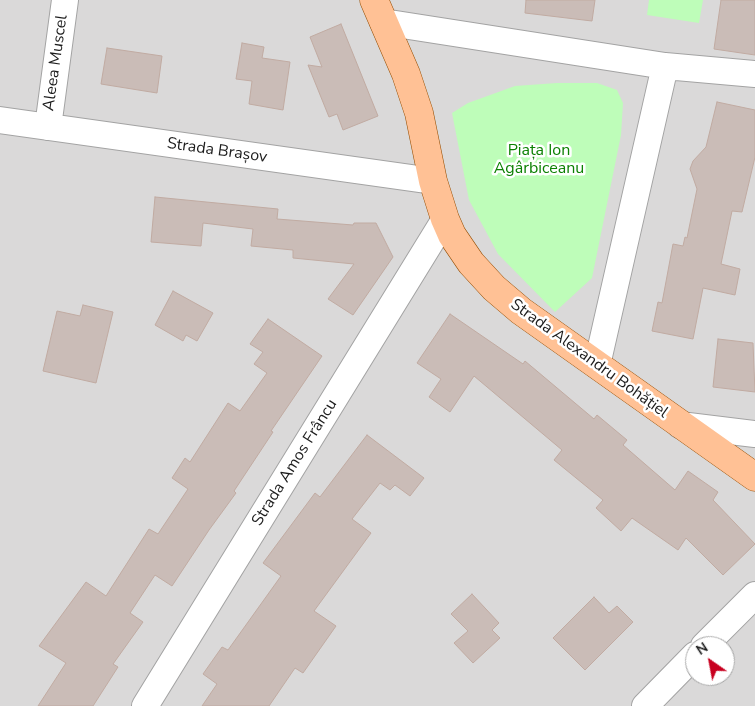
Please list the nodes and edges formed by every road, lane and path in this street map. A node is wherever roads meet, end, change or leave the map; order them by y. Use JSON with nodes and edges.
{"nodes":[{"id":1,"x":65,"y":0,"type":"edge"},
{"id":2,"x":378,"y":11,"type":"edge"},
{"id":3,"x":665,"y":66,"type":"junction"},
{"id":4,"x":755,"y":74,"type":"edge"},
{"id":5,"x":0,"y":120,"type":"edge"},
{"id":6,"x":48,"y":127,"type":"junction"},
{"id":7,"x":433,"y":181,"type":"junction"},
{"id":8,"x":445,"y":219,"type":"junction"},
{"id":9,"x":597,"y":365,"type":"junction"},
{"id":10,"x":680,"y":425,"type":"junction"},
{"id":11,"x":755,"y":434,"type":"edge"},
{"id":12,"x":755,"y":477,"type":"edge"},
{"id":13,"x":755,"y":595,"type":"edge"},
{"id":14,"x":714,"y":636,"type":"edge"},
{"id":15,"x":685,"y":665,"type":"edge"},
{"id":16,"x":145,"y":706,"type":"edge"},
{"id":17,"x":645,"y":706,"type":"edge"}],
"edges":[{"from":1,"to":6,"type":"street","name":"Aleea Muscel"},
{"from":2,"to":3,"type":"street"},
{"from":2,"to":7,"type":"main road","name":"Strada Alexandru Bohățiel"},
{"from":3,"to":4,"type":"street"},
{"from":3,"to":9,"type":"street"},
{"from":5,"to":6,"type":"street","name":"Strada Brașov"},
{"from":6,"to":7,"type":"street","name":"Strada Brașov"},
{"from":7,"to":8,"type":"main road","name":"Strada Alexandru Bohățiel"},
{"from":8,"to":9,"type":"main road","name":"Strada Alexandru Bohățiel"},
{"from":8,"to":16,"type":"street","name":"Strada Amos Frâncu"},
{"from":9,"to":10,"type":"main road","name":"Strada Alexandru Bohățiel"},
{"from":10,"to":11,"type":"street"},
{"from":10,"to":12,"type":"main road","name":"Strada Alexandru Bohățiel"},
{"from":13,"to":14,"type":"street"},
{"from":15,"to":17,"type":"street"}]}
